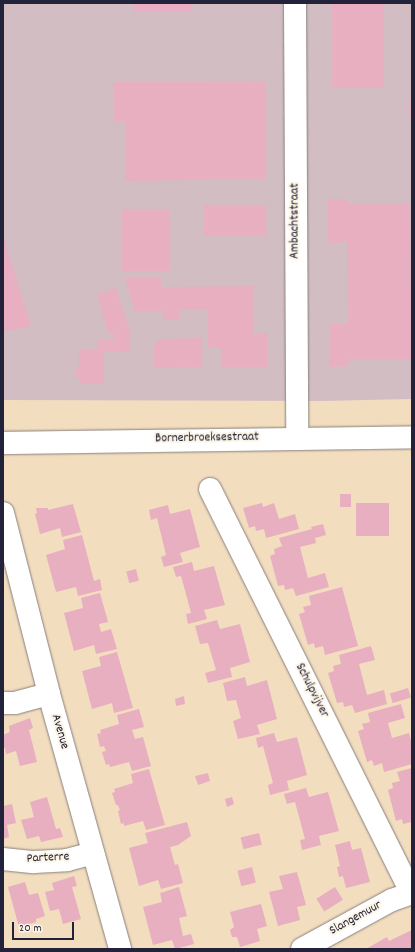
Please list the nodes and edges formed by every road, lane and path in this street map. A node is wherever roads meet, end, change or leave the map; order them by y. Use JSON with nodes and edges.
{"nodes":[{"id":1,"x":294,"y":3,"type":"edge"},
{"id":2,"x":412,"y":437,"type":"edge"},
{"id":3,"x":297,"y":438,"type":"junction"},
{"id":4,"x":3,"y":443,"type":"edge"},
{"id":5,"x":210,"y":489,"type":"dead end"},
{"id":6,"x":3,"y":513,"type":"edge"},
{"id":7,"x":48,"y":694,"type":"junction"},
{"id":8,"x":3,"y":703,"type":"edge"},
{"id":9,"x":93,"y":853,"type":"junction"},
{"id":10,"x":3,"y":859,"type":"edge"},
{"id":11,"x":412,"y":893,"type":"edge"},
{"id":12,"x":120,"y":949,"type":"edge"},
{"id":13,"x":302,"y":949,"type":"edge"}],
"edges":[{"from":1,"to":3,"type":"street","name":"Ambachtstraat"},
{"from":2,"to":3,"type":"street","name":"Bornerbroeksestraat"},
{"from":3,"to":4,"type":"street","name":"Bornerbroeksestraat"},
{"from":5,"to":11,"type":"street","name":"Schulpvijver"},
{"from":6,"to":7,"type":"street","name":"Avenue"},
{"from":7,"to":8,"type":"street"},
{"from":7,"to":9,"type":"street","name":"Avenue"},
{"from":9,"to":10,"type":"street","name":"Parterre"},
{"from":9,"to":12,"type":"street","name":"Avenue"},
{"from":11,"to":13,"type":"street","name":"Slangemuur"}]}
